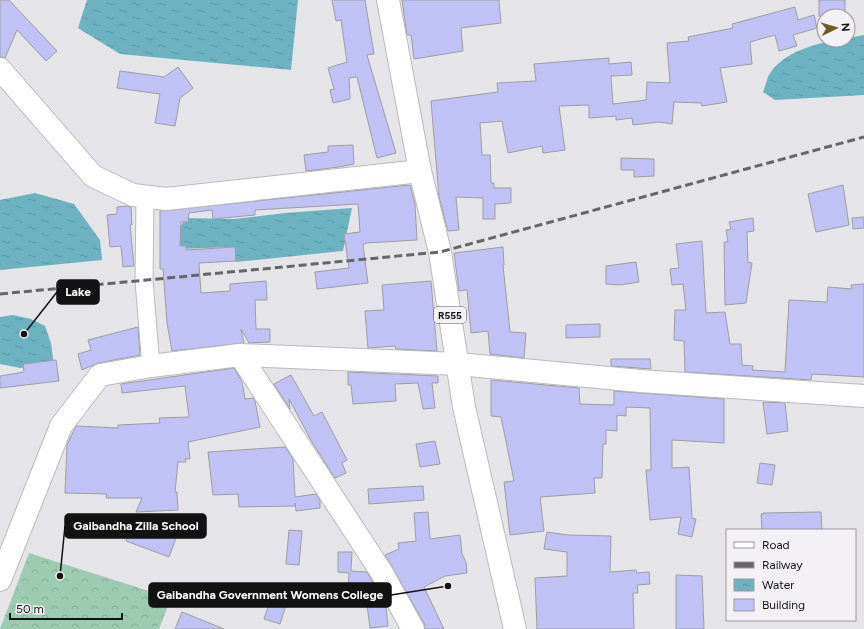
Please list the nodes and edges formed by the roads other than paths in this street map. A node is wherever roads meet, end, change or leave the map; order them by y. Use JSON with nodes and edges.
{"nodes":[{"id":1,"x":388,"y":0,"type":"edge"},
{"id":2,"x":0,"y":69,"type":"edge"},
{"id":3,"x":420,"y":171,"type":"junction"},
{"id":4,"x":145,"y":197,"type":"junction"},
{"id":5,"x":240,"y":355,"type":"junction"},
{"id":6,"x":458,"y":364,"type":"junction"},
{"id":7,"x":151,"y":366,"type":"junction"},
{"id":8,"x":864,"y":396,"type":"edge"},
{"id":9,"x":0,"y":580,"type":"edge"},
{"id":10,"x":413,"y":629,"type":"edge"},
{"id":11,"x":515,"y":629,"type":"edge"}],
"edges":[{"from":1,"to":3,"type":"street","number":"R555"},
{"from":2,"to":4,"type":"street"},
{"from":3,"to":4,"type":"street"},
{"from":3,"to":6,"type":"street","number":"R555"},
{"from":4,"to":7,"type":"street"},
{"from":5,"to":6,"type":"street"},
{"from":5,"to":7,"type":"street"},
{"from":5,"to":10,"type":"street"},
{"from":6,"to":8,"type":"street"},
{"from":6,"to":11,"type":"street","number":"R555"},
{"from":7,"to":9,"type":"street"}]}
